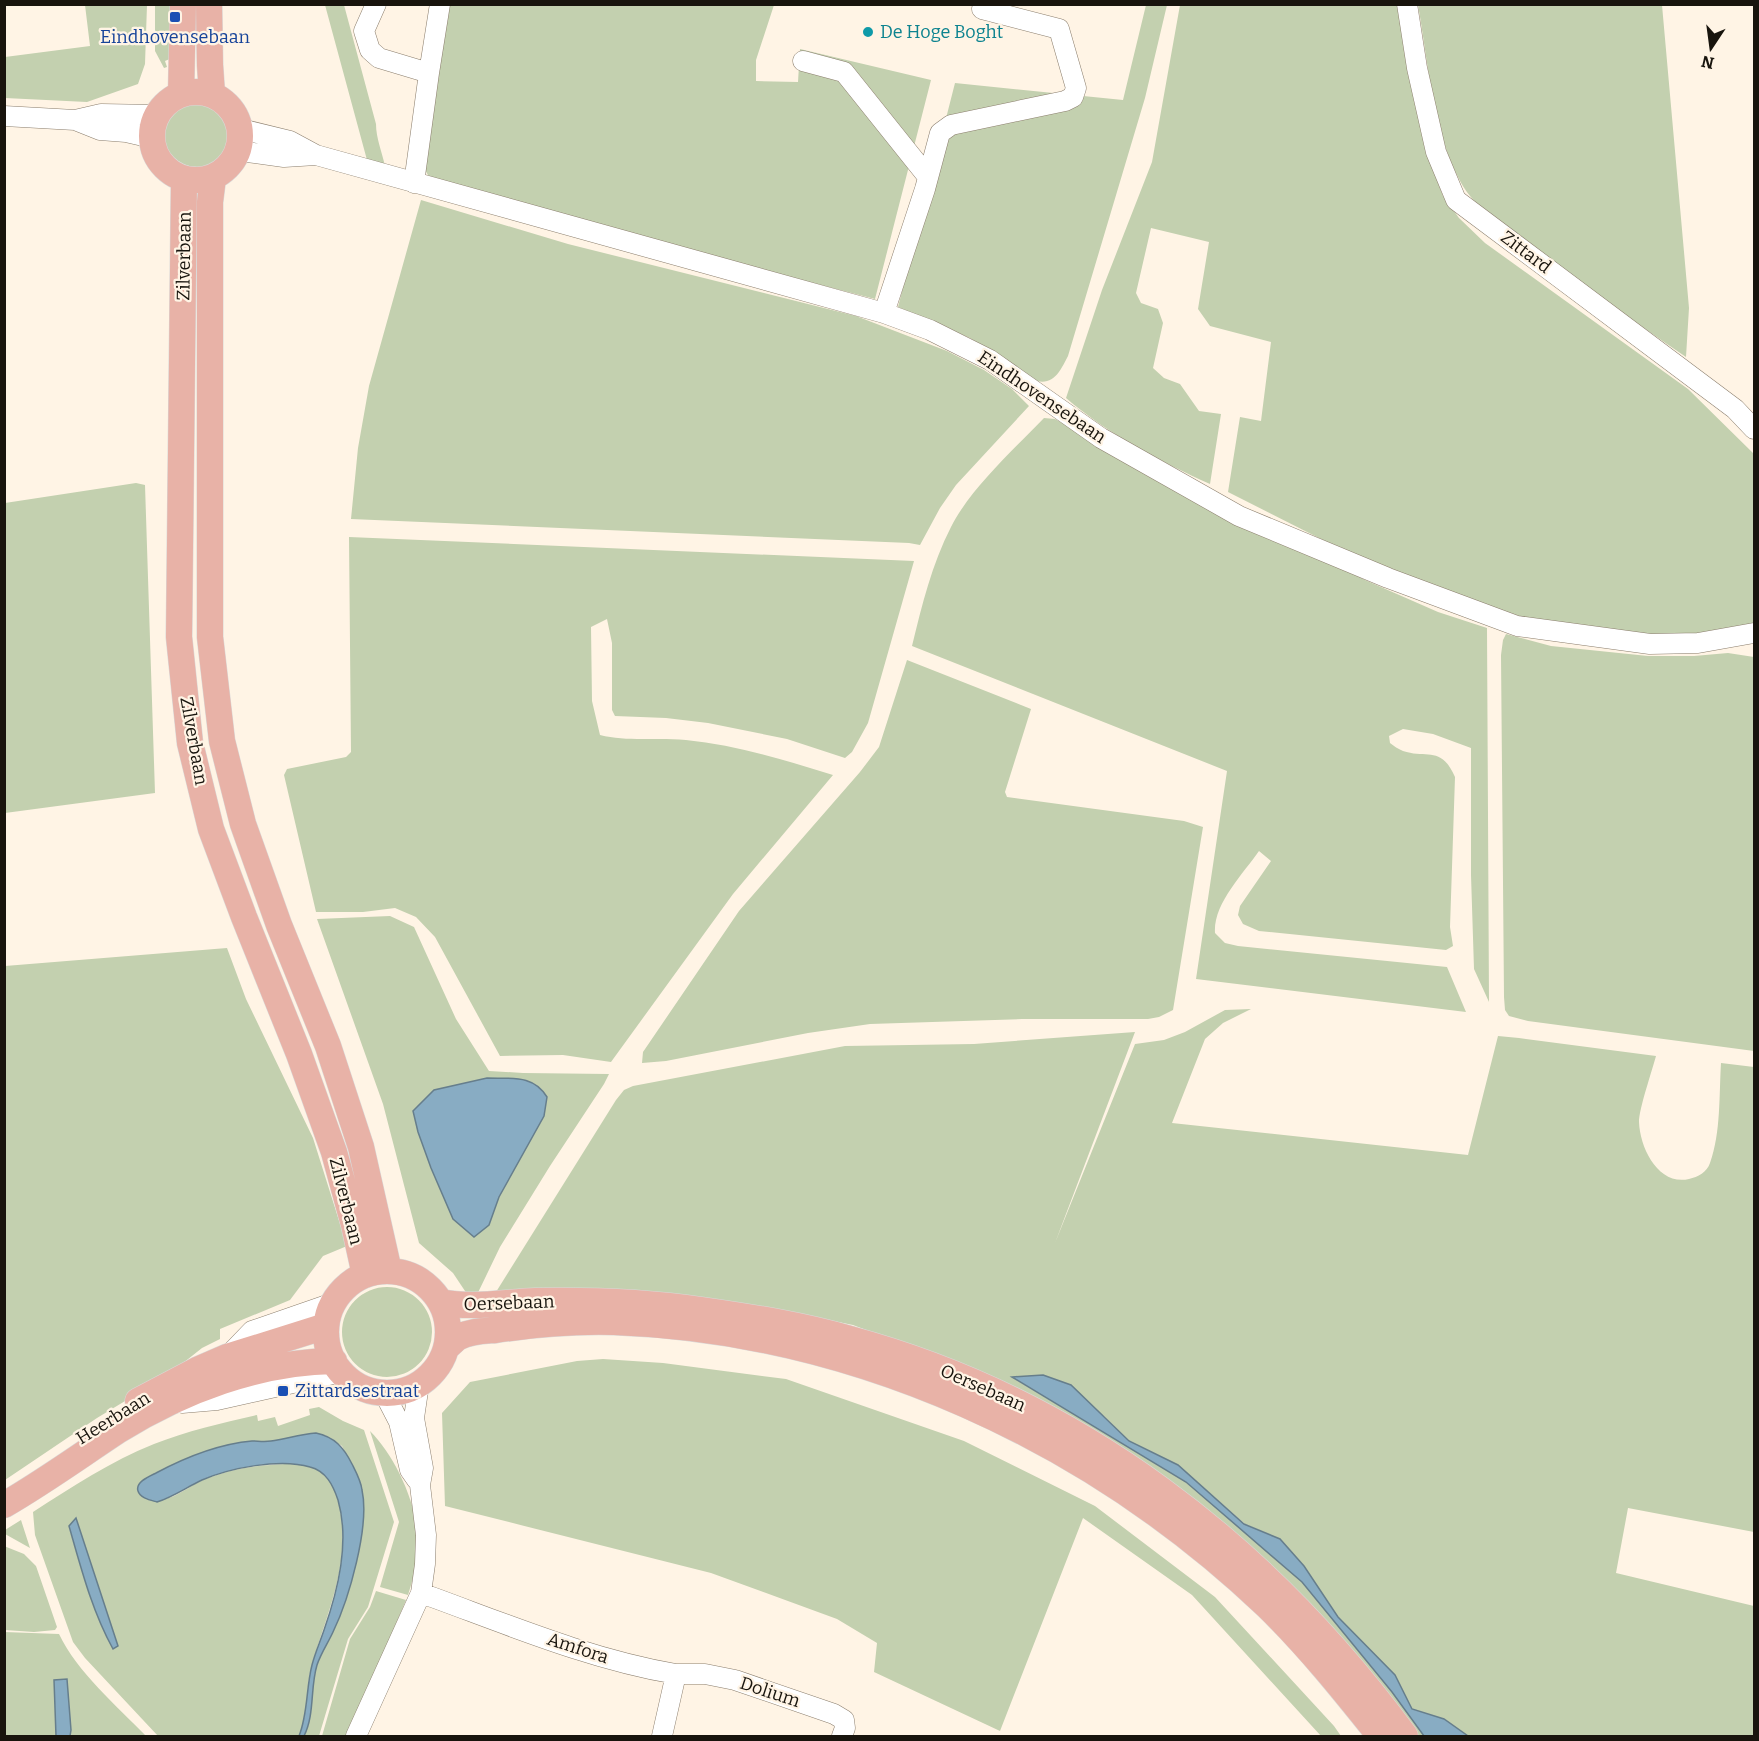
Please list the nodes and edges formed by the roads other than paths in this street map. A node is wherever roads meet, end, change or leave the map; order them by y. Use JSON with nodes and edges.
{"nodes":[{"id":1,"x":183,"y":4,"type":"edge"},
{"id":2,"x":209,"y":4,"type":"edge"},
{"id":3,"x":376,"y":4,"type":"edge"},
{"id":4,"x":440,"y":4,"type":"edge"},
{"id":5,"x":1407,"y":4,"type":"edge"},
{"id":6,"x":982,"y":9,"type":"dead end"},
{"id":7,"x":804,"y":61,"type":"dead end"},
{"id":8,"x":429,"y":73,"type":"junction"},
{"id":9,"x":181,"y":94,"type":"junction"},
{"id":10,"x":212,"y":94,"type":"junction"},
{"id":11,"x":4,"y":116,"type":"edge"},
{"id":12,"x":154,"y":127,"type":"junction"},
{"id":13,"x":240,"y":140,"type":"junction"},
{"id":14,"x":928,"y":177,"type":"junction"},
{"id":15,"x":213,"y":178,"type":"junction"},
{"id":16,"x":184,"y":180,"type":"junction"},
{"id":17,"x":414,"y":183,"type":"junction"},
{"id":18,"x":884,"y":313,"type":"junction"},
{"id":19,"x":1755,"y":429,"type":"edge"},
{"id":20,"x":1755,"y":633,"type":"edge"},
{"id":21,"x":377,"y":1273,"type":"junction"},
{"id":22,"x":441,"y":1302,"type":"junction"},
{"id":23,"x":330,"y":1315,"type":"junction"},
{"id":24,"x":447,"y":1347,"type":"junction"},
{"id":25,"x":338,"y":1366,"type":"junction"},
{"id":26,"x":419,"y":1384,"type":"junction"},
{"id":27,"x":384,"y":1393,"type":"junction"},
{"id":28,"x":420,"y":1485,"type":"junction"},
{"id":29,"x":4,"y":1489,"type":"edge"},
{"id":30,"x":4,"y":1505,"type":"edge"},
{"id":31,"x":421,"y":1593,"type":"junction"},
{"id":32,"x":676,"y":1674,"type":"junction"},
{"id":33,"x":357,"y":1737,"type":"edge"},
{"id":34,"x":662,"y":1737,"type":"edge"},
{"id":35,"x":842,"y":1737,"type":"edge"},
{"id":36,"x":1380,"y":1737,"type":"edge"},
{"id":37,"x":1405,"y":1737,"type":"edge"}],
"edges":[{"from":1,"to":9,"type":"main road"},
{"from":2,"to":10,"type":"main road"},
{"from":3,"to":8,"type":"street"},
{"from":4,"to":8,"type":"street"},
{"from":5,"to":19,"type":"street","name":"Zittard"},
{"from":6,"to":14,"type":"street"},
{"from":7,"to":14,"type":"street"},
{"from":8,"to":17,"type":"street"},
{"from":9,"to":10,"type":"main road"},
{"from":9,"to":12,"type":"main road"},
{"from":10,"to":13,"type":"main road"},
{"from":11,"to":12,"type":"street"},
{"from":12,"to":16,"type":"main road"},
{"from":13,"to":15,"type":"main road"},
{"from":13,"to":17,"type":"street","name":"Eindhovensebaan"},
{"from":14,"to":18,"type":"street"},
{"from":15,"to":16,"type":"main road"},
{"from":15,"to":21,"type":"main road","name":"Zilverbaan"},
{"from":16,"to":21,"type":"main road","name":"Zilverbaan"},
{"from":17,"to":18,"type":"street","name":"Eindhovensebaan"},
{"from":18,"to":20,"type":"street","name":"Eindhovensebaan"},
{"from":21,"to":22,"type":"main road"},
{"from":21,"to":23,"type":"main road"},
{"from":22,"to":24,"type":"main road"},
{"from":22,"to":37,"type":"main road","name":"Oersebaan"},
{"from":23,"to":25,"type":"main road"},
{"from":23,"to":29,"type":"main road","name":"Heerbaan"},
{"from":24,"to":26,"type":"main road"},
{"from":24,"to":36,"type":"main road","name":"Oersebaan"},
{"from":25,"to":27,"type":"main road"},
{"from":25,"to":30,"type":"main road","name":"Heerbaan"},
{"from":26,"to":27,"type":"main road"},
{"from":26,"to":28,"type":"street"},
{"from":27,"to":28,"type":"street"},
{"from":28,"to":31,"type":"street"},
{"from":31,"to":32,"type":"street","name":"Amfora"},
{"from":31,"to":33,"type":"street"},
{"from":32,"to":34,"type":"street"},
{"from":32,"to":35,"type":"street","name":"Dolium"}]}
